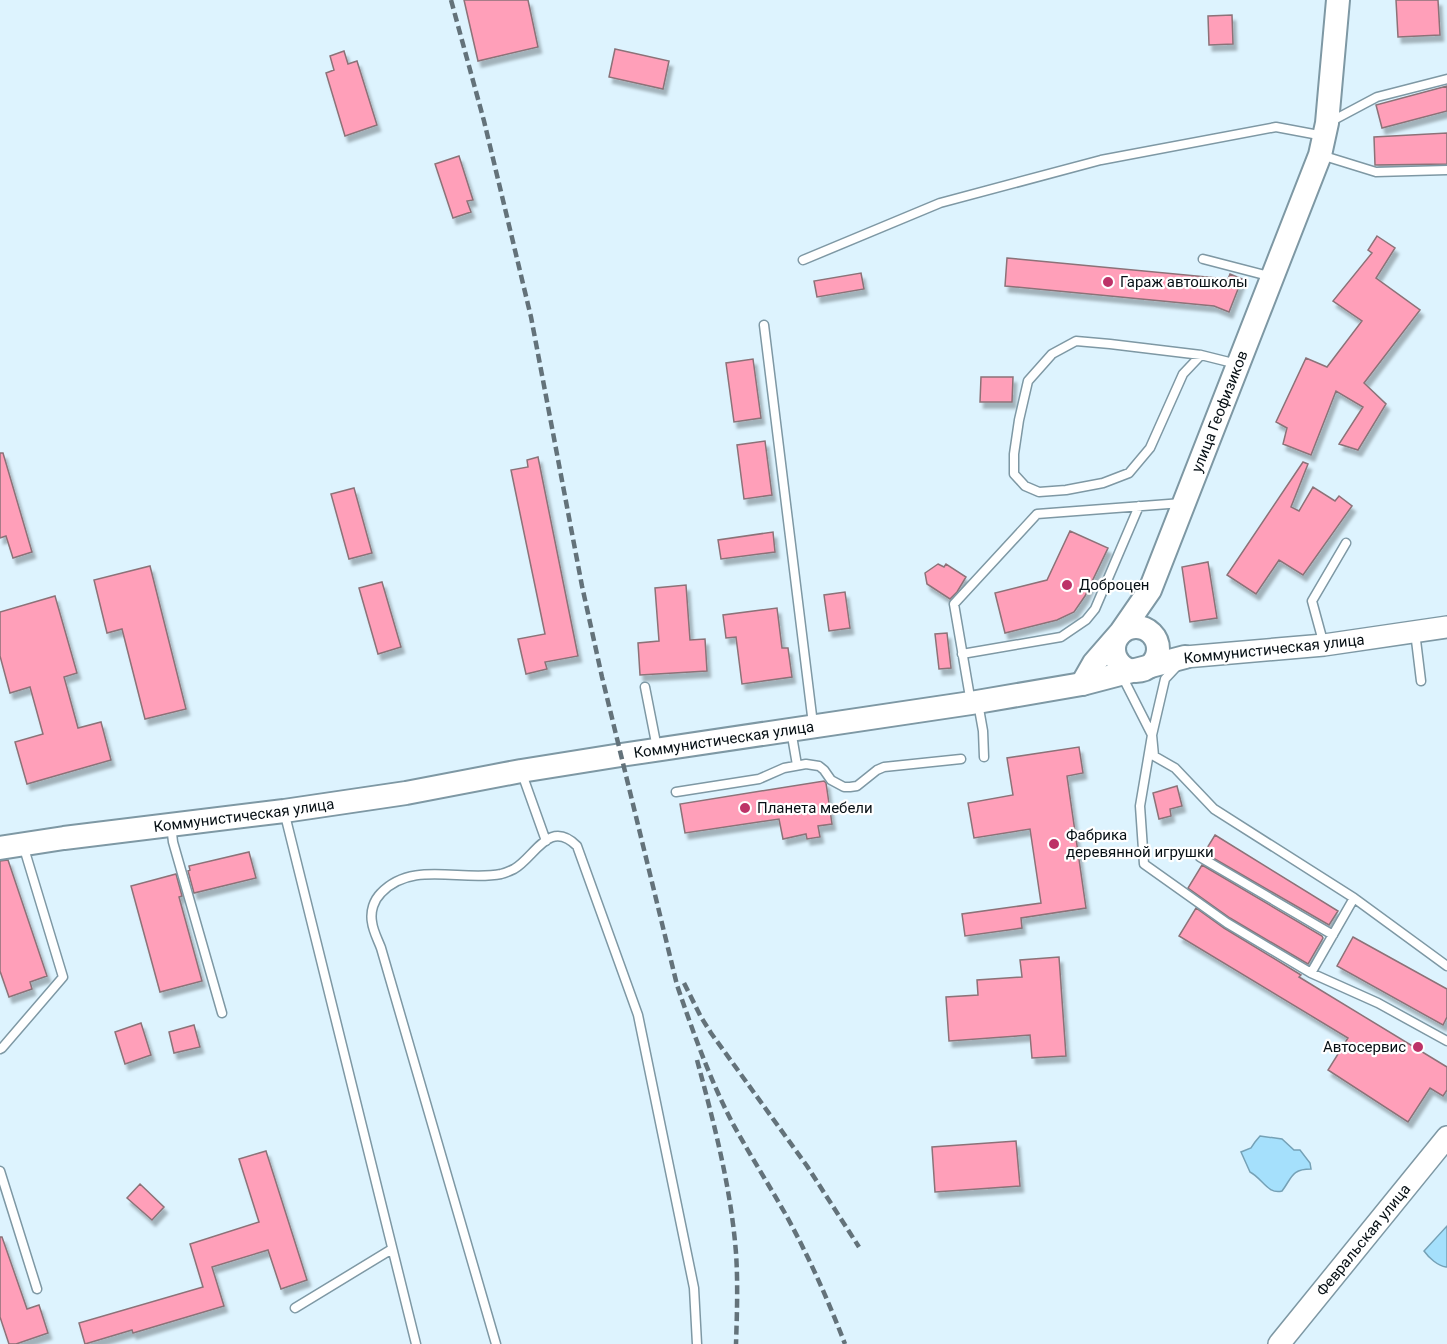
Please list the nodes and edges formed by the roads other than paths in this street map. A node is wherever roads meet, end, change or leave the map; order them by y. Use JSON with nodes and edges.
{"nodes":[{"id":1,"x":1340,"y":0,"type":"edge"},
{"id":2,"x":1447,"y":79,"type":"edge"},
{"id":3,"x":1324,"y":138,"type":"junction"},
{"id":4,"x":1447,"y":170,"type":"edge"},
{"id":5,"x":1203,"y":259,"type":"dead end"},
{"id":6,"x":803,"y":260,"type":"dead end"},
{"id":7,"x":1273,"y":277,"type":"junction"},
{"id":8,"x":764,"y":325,"type":"dead end"},
{"id":9,"x":1201,"y":355,"type":"junction"},
{"id":10,"x":1239,"y":365,"type":"junction"},
{"id":11,"x":1184,"y":503,"type":"junction"},
{"id":12,"x":1139,"y":506,"type":"junction"},
{"id":13,"x":1346,"y":543,"type":"dead end"},
{"id":14,"x":1150,"y":590,"type":"junction"},
{"id":15,"x":1447,"y":627,"type":"edge"},
{"id":16,"x":1121,"y":632,"type":"junction"},
{"id":17,"x":1415,"y":632,"type":"junction"},
{"id":18,"x":1154,"y":636,"type":"junction"},
{"id":19,"x":1324,"y":645,"type":"junction"},
{"id":20,"x":962,"y":654,"type":"junction"},
{"id":21,"x":1185,"y":657,"type":"junction"},
{"id":22,"x":1131,"y":671,"type":"junction"},
{"id":23,"x":1421,"y":681,"type":"dead end"},
{"id":24,"x":1082,"y":684,"type":"junction"},
{"id":25,"x":645,"y":687,"type":"dead end"},
{"id":26,"x":974,"y":703,"type":"junction"},
{"id":27,"x":802,"y":728,"type":"junction"},
{"id":28,"x":1152,"y":735,"type":"junction"},
{"id":29,"x":658,"y":749,"type":"junction"},
{"id":30,"x":984,"y":757,"type":"dead end"},
{"id":31,"x":961,"y":759,"type":"dead end"},
{"id":32,"x":797,"y":765,"type":"junction"},
{"id":33,"x":521,"y":771,"type":"junction"},
{"id":34,"x":676,"y":792,"type":"dead end"},
{"id":35,"x":285,"y":812,"type":"junction"},
{"id":36,"x":171,"y":824,"type":"junction"},
{"id":37,"x":546,"y":841,"type":"junction"},
{"id":38,"x":23,"y":844,"type":"junction"},
{"id":39,"x":0,"y":848,"type":"edge"},
{"id":40,"x":1200,"y":857,"type":"dead end"},
{"id":41,"x":1354,"y":898,"type":"junction"},
{"id":42,"x":1333,"y":935,"type":"junction"},
{"id":43,"x":1447,"y":966,"type":"edge"},
{"id":44,"x":1311,"y":973,"type":"junction"},
{"id":45,"x":222,"y":1013,"type":"dead end"},
{"id":46,"x":1447,"y":1041,"type":"edge"},
{"id":47,"x":0,"y":1049,"type":"edge"},
{"id":48,"x":1447,"y":1137,"type":"edge"},
{"id":49,"x":0,"y":1171,"type":"edge"},
{"id":50,"x":392,"y":1249,"type":"junction"},
{"id":51,"x":37,"y":1289,"type":"dead end"},
{"id":52,"x":295,"y":1308,"type":"dead end"},
{"id":53,"x":416,"y":1344,"type":"edge"},
{"id":54,"x":496,"y":1344,"type":"edge"},
{"id":55,"x":697,"y":1344,"type":"edge"},
{"id":56,"x":1279,"y":1344,"type":"edge"}],
"edges":[{"from":1,"to":3,"type":"main road","name":"улица Геофизиков"},
{"from":2,"to":3,"type":"lane"},
{"from":3,"to":4,"type":"lane"},
{"from":3,"to":6,"type":"lane"},
{"from":3,"to":7,"type":"main road","name":"улица Геофизиков"},
{"from":5,"to":7,"type":"lane"},
{"from":7,"to":10,"type":"main road","name":"улица Геофизиков"},
{"from":8,"to":27,"type":"lane"},
{"from":9,"to":9,"type":"lane"},
{"from":9,"to":10,"type":"lane"},
{"from":10,"to":11,"type":"main road","name":"улица Геофизиков"},
{"from":11,"to":12,"type":"lane"},
{"from":11,"to":14,"type":"main road","name":"улица Геофизиков"},
{"from":12,"to":20,"type":"lane"},
{"from":12,"to":20,"type":"lane"},
{"from":13,"to":19,"type":"lane"},
{"from":14,"to":16,"type":"main road","name":"улица Геофизиков"},
{"from":14,"to":18,"type":"main road"},
{"from":15,"to":17,"type":"street","name":"Коммунистическая улица"},
{"from":16,"to":18,"type":"main road"},
{"from":16,"to":22,"type":"main road"},
{"from":16,"to":24,"type":"main road","name":"улица Геофизиков"},
{"from":17,"to":19,"type":"street","name":"Коммунистическая улица"},
{"from":17,"to":23,"type":"lane"},
{"from":18,"to":21,"type":"main road"},
{"from":18,"to":22,"type":"main road"},
{"from":19,"to":21,"type":"street","name":"Коммунистическая улица"},
{"from":20,"to":26,"type":"lane"},
{"from":21,"to":22,"type":"main road","name":"Коммунистическая улица"},
{"from":21,"to":28,"type":"lane"},
{"from":22,"to":24,"type":"main road","name":"Коммунистическая улица"},
{"from":22,"to":28,"type":"lane"},
{"from":24,"to":26,"type":"main road","name":"Коммунистическая улица"},
{"from":25,"to":29,"type":"lane"},
{"from":26,"to":27,"type":"main road","name":"Коммунистическая улица"},
{"from":26,"to":30,"type":"lane"},
{"from":27,"to":29,"type":"main road","name":"Коммунистическая улица"},
{"from":27,"to":32,"type":"lane"},
{"from":28,"to":41,"type":"lane"},
{"from":28,"to":44,"type":"lane"},
{"from":29,"to":33,"type":"main road","name":"Коммунистическая улица"},
{"from":31,"to":32,"type":"lane"},
{"from":32,"to":34,"type":"lane"},
{"from":33,"to":35,"type":"main road","name":"Коммунистическая улица"},
{"from":33,"to":37,"type":"lane"},
{"from":35,"to":36,"type":"main road","name":"Коммунистическая улица"},
{"from":35,"to":50,"type":"lane"},
{"from":36,"to":38,"type":"main road","name":"Коммунистическая улица"},
{"from":36,"to":45,"type":"lane"},
{"from":37,"to":54,"type":"lane"},
{"from":37,"to":55,"type":"lane"},
{"from":38,"to":39,"type":"main road","name":"Коммунистическая улица"},
{"from":38,"to":47,"type":"lane"},
{"from":40,"to":42,"type":"lane"},
{"from":41,"to":42,"type":"lane"},
{"from":41,"to":43,"type":"lane"},
{"from":42,"to":44,"type":"lane"},
{"from":44,"to":46,"type":"lane"},
{"from":48,"to":56,"type":"street","name":"Февральская улица"},
{"from":49,"to":51,"type":"lane"},
{"from":50,"to":52,"type":"lane"},
{"from":50,"to":53,"type":"lane"}]}
